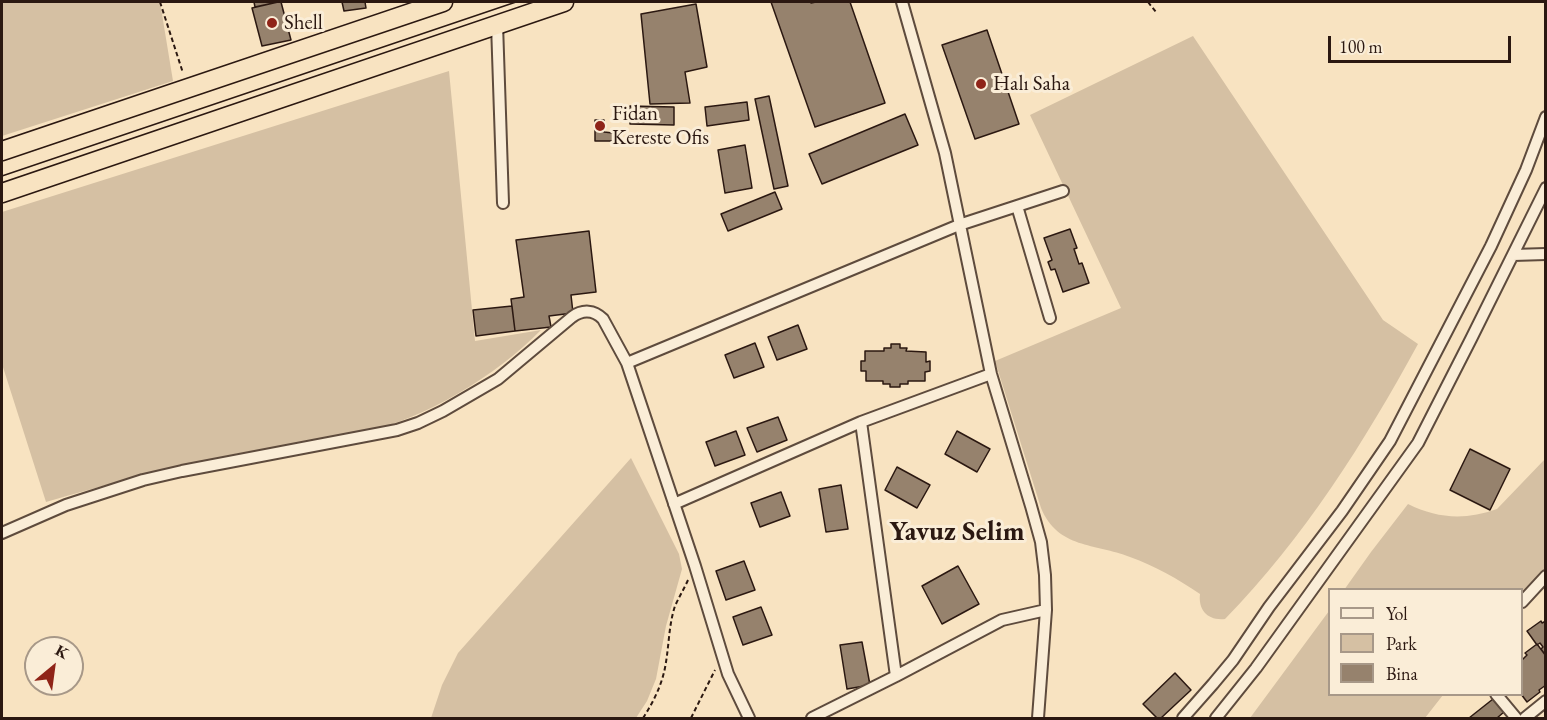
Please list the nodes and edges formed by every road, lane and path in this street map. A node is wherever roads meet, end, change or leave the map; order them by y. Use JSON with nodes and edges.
{"nodes":[{"id":1,"x":160,"y":2,"type":"edge"},
{"id":2,"x":443,"y":2,"type":"edge"},
{"id":3,"x":564,"y":2,"type":"edge"},
{"id":4,"x":902,"y":2,"type":"edge"},
{"id":5,"x":1148,"y":2,"type":"edge"},
{"id":6,"x":1156,"y":12,"type":"dead end"},
{"id":7,"x":497,"y":24,"type":"junction"},
{"id":8,"x":189,"y":88,"type":"junction"},
{"id":9,"x":1545,"y":117,"type":"edge"},
{"id":10,"x":2,"y":151,"type":"edge"},
{"id":11,"x":1545,"y":188,"type":"edge"},
{"id":12,"x":1063,"y":192,"type":"dead end"},
{"id":13,"x":2,"y":193,"type":"edge"},
{"id":14,"x":503,"y":203,"type":"dead end"},
{"id":15,"x":1017,"y":206,"type":"junction"},
{"id":16,"x":959,"y":225,"type":"junction"},
{"id":17,"x":1545,"y":254,"type":"edge"},
{"id":18,"x":1513,"y":255,"type":"junction"},
{"id":19,"x":1050,"y":318,"type":"dead end"},
{"id":20,"x":627,"y":363,"type":"junction"},
{"id":21,"x":991,"y":374,"type":"junction"},
{"id":22,"x":861,"y":422,"type":"junction"},
{"id":23,"x":674,"y":504,"type":"junction"},
{"id":24,"x":2,"y":532,"type":"edge"},
{"id":25,"x":695,"y":566,"type":"junction"},
{"id":26,"x":1545,"y":576,"type":"edge"},
{"id":27,"x":1523,"y":600,"type":"edge"},
{"id":28,"x":1046,"y":610,"type":"junction"},
{"id":29,"x":722,"y":655,"type":"junction"},
{"id":30,"x":896,"y":676,"type":"junction"},
{"id":31,"x":1498,"y":696,"type":"edge"},
{"id":32,"x":1545,"y":701,"type":"edge"},
{"id":33,"x":643,"y":718,"type":"edge"},
{"id":34,"x":691,"y":718,"type":"edge"},
{"id":35,"x":749,"y":718,"type":"edge"},
{"id":36,"x":812,"y":718,"type":"edge"},
{"id":37,"x":1038,"y":718,"type":"edge"},
{"id":38,"x":1183,"y":718,"type":"edge"},
{"id":39,"x":1216,"y":718,"type":"edge"},
{"id":40,"x":1516,"y":718,"type":"edge"},
{"id":41,"x":1525,"y":718,"type":"edge"}],
"edges":[{"from":1,"to":8,"type":"path"},
{"from":2,"to":8,"type":"highway"},
{"from":3,"to":7,"type":"highway"},
{"from":4,"to":16,"type":"street"},
{"from":5,"to":6,"type":"path"},
{"from":7,"to":13,"type":"highway"},
{"from":7,"to":14,"type":"street"},
{"from":8,"to":10,"type":"highway"},
{"from":9,"to":38,"type":"street"},
{"from":11,"to":18,"type":"street"},
{"from":12,"to":15,"type":"street"},
{"from":15,"to":16,"type":"street"},
{"from":15,"to":19,"type":"street"},
{"from":16,"to":20,"type":"street"},
{"from":16,"to":21,"type":"street"},
{"from":17,"to":18,"type":"street"},
{"from":18,"to":39,"type":"street"},
{"from":20,"to":23,"type":"street"},
{"from":20,"to":24,"type":"street"},
{"from":21,"to":22,"type":"street"},
{"from":21,"to":28,"type":"street"},
{"from":22,"to":23,"type":"street"},
{"from":22,"to":30,"type":"street"},
{"from":23,"to":25,"type":"street"},
{"from":25,"to":29,"type":"street"},
{"from":25,"to":33,"type":"path"},
{"from":26,"to":27,"type":"street"},
{"from":28,"to":30,"type":"street"},
{"from":28,"to":37,"type":"street"},
{"from":29,"to":34,"type":"path"},
{"from":29,"to":35,"type":"street"},
{"from":30,"to":36,"type":"street"},
{"from":31,"to":40,"type":"street"},
{"from":32,"to":41,"type":"street"}]}
